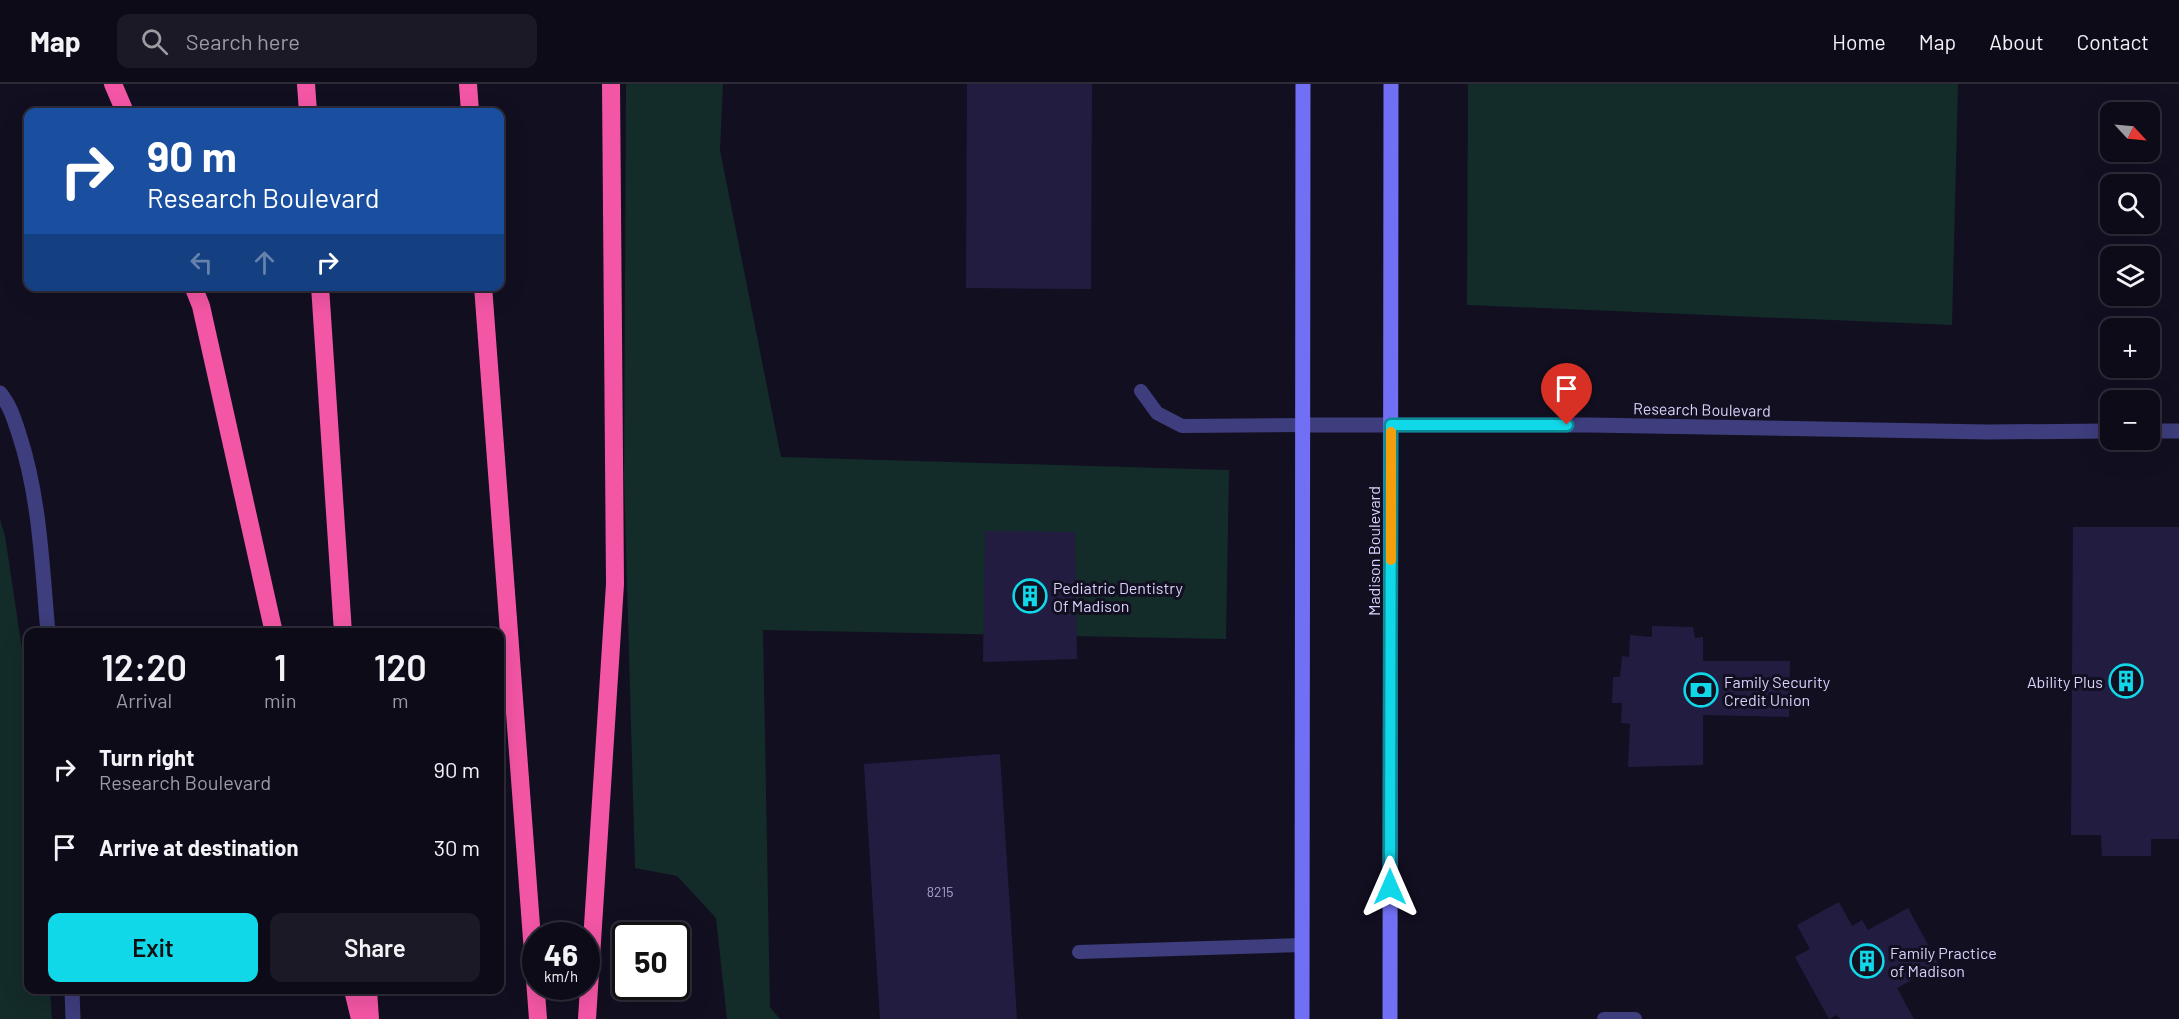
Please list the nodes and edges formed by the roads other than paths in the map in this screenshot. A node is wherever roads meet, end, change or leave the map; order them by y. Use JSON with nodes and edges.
{"nodes":[{"id":1,"x":113,"y":84,"type":"edge"},
{"id":2,"x":306,"y":84,"type":"edge"},
{"id":3,"x":468,"y":84,"type":"edge"},
{"id":4,"x":611,"y":84,"type":"edge"},
{"id":5,"x":1303,"y":84,"type":"edge"},
{"id":6,"x":1392,"y":84,"type":"edge"},
{"id":7,"x":122,"y":108,"type":"edge"},
{"id":8,"x":308,"y":108,"type":"edge"},
{"id":9,"x":470,"y":108,"type":"edge"},
{"id":10,"x":195,"y":291,"type":"edge"},
{"id":11,"x":320,"y":291,"type":"edge"},
{"id":12,"x":483,"y":291,"type":"edge"},
{"id":13,"x":1141,"y":391,"type":"dead end"},
{"id":14,"x":0,"y":393,"type":"edge"},
{"id":15,"x":1302,"y":425,"type":"junction"},
{"id":16,"x":1391,"y":425,"type":"junction"},
{"id":17,"x":2100,"y":431,"type":"edge"},
{"id":18,"x":2160,"y":431,"type":"edge"},
{"id":19,"x":2179,"y":431,"type":"edge"},
{"id":20,"x":48,"y":628,"type":"edge"},
{"id":21,"x":273,"y":628,"type":"edge"},
{"id":22,"x":344,"y":628,"type":"edge"},
{"id":23,"x":1302,"y":945,"type":"junction"},
{"id":24,"x":1079,"y":952,"type":"dead end"},
{"id":25,"x":72,"y":994,"type":"edge"},
{"id":26,"x":354,"y":994,"type":"edge"},
{"id":27,"x":368,"y":994,"type":"edge"},
{"id":28,"x":73,"y":1019,"type":"edge"},
{"id":29,"x":360,"y":1019,"type":"edge"},
{"id":30,"x":370,"y":1019,"type":"edge"},
{"id":31,"x":538,"y":1019,"type":"edge"},
{"id":32,"x":587,"y":1019,"type":"edge"},
{"id":33,"x":1302,"y":1019,"type":"edge"},
{"id":34,"x":1390,"y":1019,"type":"edge"},
{"id":35,"x":1604,"y":1019,"type":"edge"},
{"id":36,"x":1635,"y":1019,"type":"edge"}],
"edges":[{"from":1,"to":7,"type":"highway"},
{"from":2,"to":8,"type":"highway"},
{"from":3,"to":9,"type":"highway"},
{"from":4,"to":32,"type":"highway"},
{"from":5,"to":15,"type":"main road"},
{"from":6,"to":16,"type":"main road","name":"Madison Boulevard"},
{"from":10,"to":21,"type":"highway"},
{"from":11,"to":22,"type":"highway"},
{"from":12,"to":31,"type":"highway"},
{"from":13,"to":15,"type":"lane"},
{"from":14,"to":20,"type":"street"},
{"from":15,"to":16,"type":"street","name":"Research Boulevard"},
{"from":15,"to":23,"type":"main road"},
{"from":16,"to":17,"type":"street","name":"Research Boulevard"},
{"from":16,"to":34,"type":"main road","name":"Madison Boulevard"},
{"from":18,"to":19,"type":"street"},
{"from":23,"to":24,"type":"lane"},
{"from":23,"to":33,"type":"main road"},
{"from":25,"to":28,"type":"street"},
{"from":26,"to":29,"type":"highway"},
{"from":27,"to":30,"type":"highway"},
{"from":35,"to":36,"type":"lane"}]}
